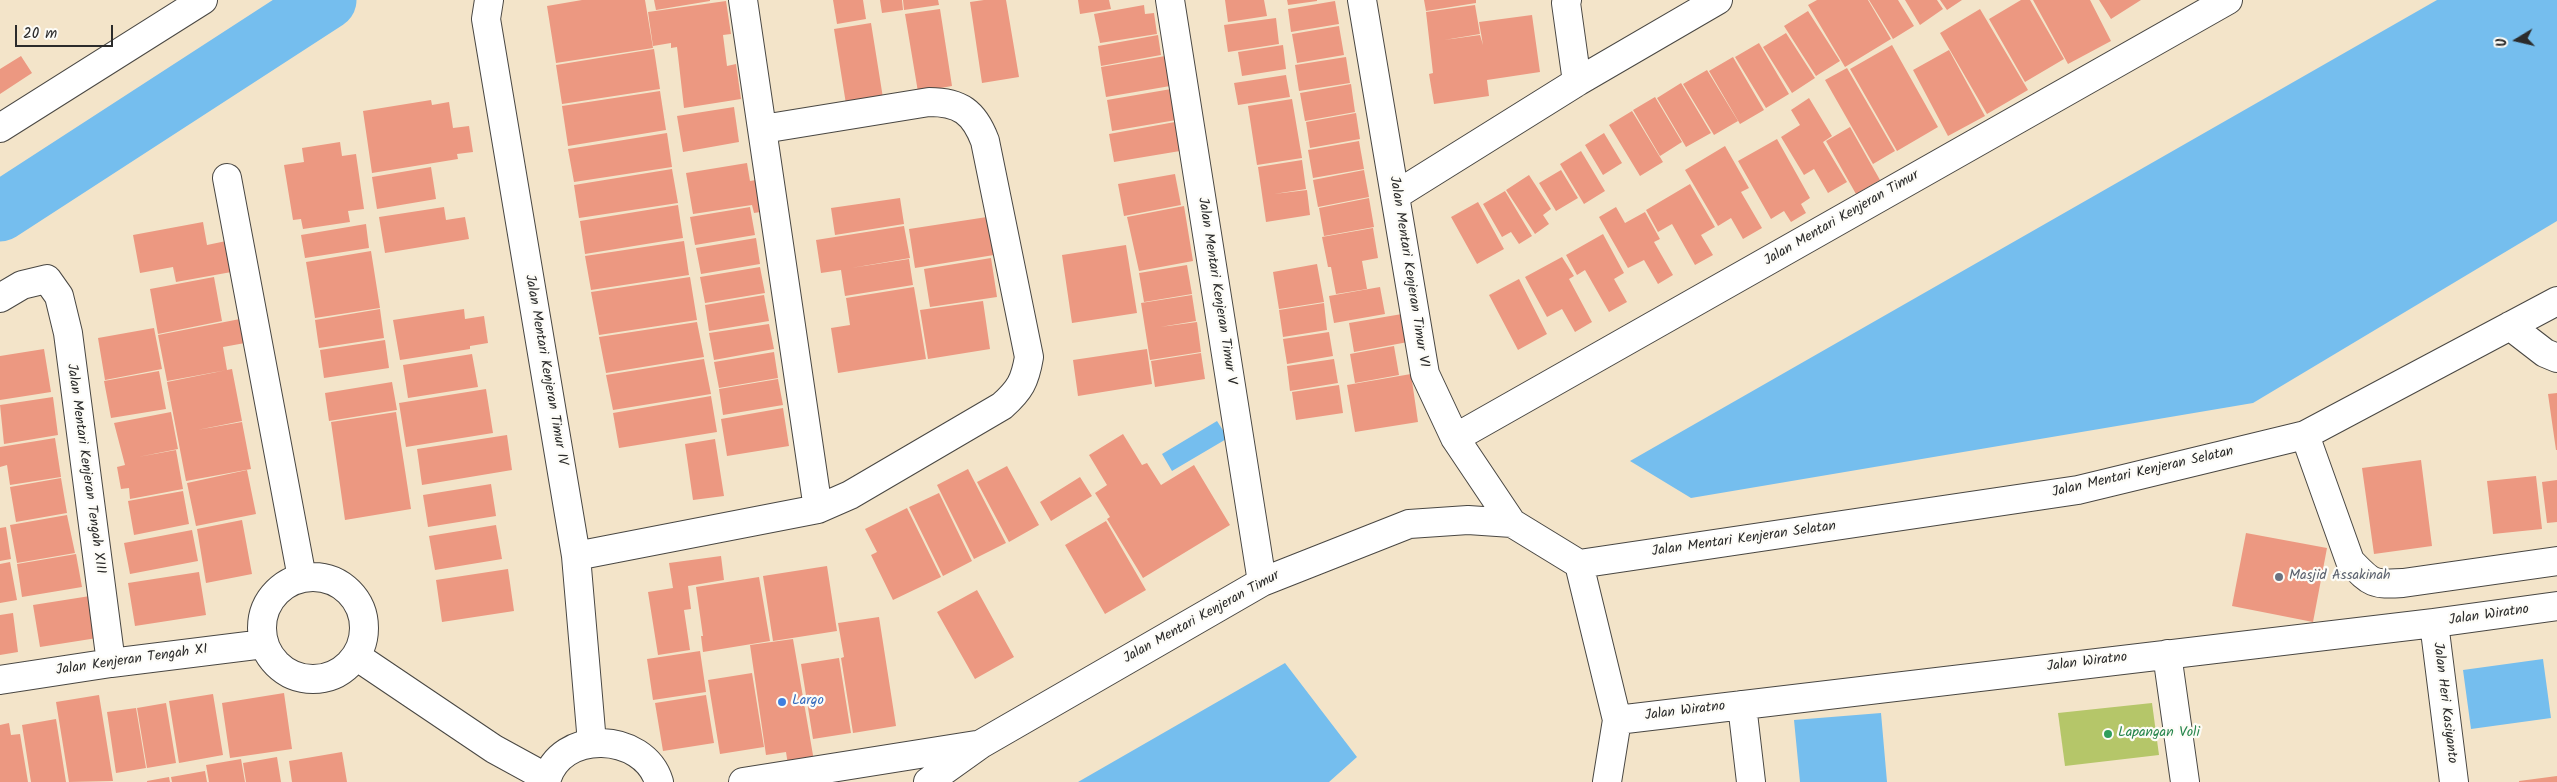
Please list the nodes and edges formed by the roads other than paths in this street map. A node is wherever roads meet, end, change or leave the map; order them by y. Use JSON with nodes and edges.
{"nodes":[{"id":1,"x":203,"y":0,"type":"edge"},
{"id":2,"x":489,"y":0,"type":"edge"},
{"id":3,"x":742,"y":0,"type":"edge"},
{"id":4,"x":1170,"y":0,"type":"edge"},
{"id":5,"x":1362,"y":0,"type":"edge"},
{"id":6,"x":1568,"y":0,"type":"edge"},
{"id":7,"x":1718,"y":0,"type":"edge"},
{"id":8,"x":2228,"y":0,"type":"edge"},
{"id":9,"x":1577,"y":82,"type":"junction"},
{"id":10,"x":0,"y":128,"type":"edge"},
{"id":11,"x":763,"y":129,"type":"junction"},
{"id":12,"x":227,"y":178,"type":"dead end"},
{"id":13,"x":1396,"y":195,"type":"junction"},
{"id":14,"x":0,"y":298,"type":"edge"},
{"id":15,"x":2557,"y":301,"type":"edge"},
{"id":16,"x":2510,"y":326,"type":"junction"},
{"id":17,"x":2557,"y":358,"type":"edge"},
{"id":18,"x":2305,"y":435,"type":"junction"},
{"id":19,"x":1455,"y":438,"type":"junction"},
{"id":20,"x":818,"y":509,"type":"junction"},
{"id":21,"x":1512,"y":523,"type":"junction"},
{"id":22,"x":576,"y":556,"type":"junction"},
{"id":23,"x":2557,"y":561,"type":"edge"},
{"id":24,"x":1579,"y":564,"type":"junction"},
{"id":25,"x":302,"y":578,"type":"junction"},
{"id":26,"x":1262,"y":582,"type":"junction"},
{"id":27,"x":2557,"y":606,"type":"edge"},
{"id":28,"x":2434,"y":623,"type":"junction"},
{"id":29,"x":264,"y":644,"type":"junction"},
{"id":30,"x":2166,"y":654,"type":"junction"},
{"id":31,"x":356,"y":656,"type":"junction"},
{"id":32,"x":111,"y":663,"type":"junction"},
{"id":33,"x":0,"y":680,"type":"edge"},
{"id":34,"x":1742,"y":705,"type":"junction"},
{"id":35,"x":1617,"y":720,"type":"junction"},
{"id":36,"x":592,"y":743,"type":"junction"},
{"id":37,"x":981,"y":744,"type":"junction"},
{"id":38,"x":546,"y":780,"type":"edge"},
{"id":39,"x":659,"y":782,"type":"edge"},
{"id":40,"x":743,"y":782,"type":"edge"},
{"id":41,"x":928,"y":782,"type":"edge"},
{"id":42,"x":1607,"y":782,"type":"edge"},
{"id":43,"x":1751,"y":782,"type":"edge"},
{"id":44,"x":2185,"y":782,"type":"edge"},
{"id":45,"x":2454,"y":782,"type":"edge"}],
"edges":[{"from":1,"to":10,"type":"street"},
{"from":2,"to":22,"type":"street","name":"Jalan Mentari Kenjeran Timur IV"},
{"from":3,"to":11,"type":"street"},
{"from":4,"to":26,"type":"street","name":"Jalan Mentari Kenjeran Timur V"},
{"from":5,"to":13,"type":"street","name":"Jalan Mentari Kenjeran Timur VI"},
{"from":6,"to":9,"type":"street"},
{"from":7,"to":9,"type":"street"},
{"from":8,"to":19,"type":"street","name":"Jalan Mentari Kenjeran Timur"},
{"from":9,"to":13,"type":"street"},
{"from":11,"to":20,"type":"street"},
{"from":11,"to":20,"type":"street"},
{"from":12,"to":25,"type":"street"},
{"from":13,"to":19,"type":"street","name":"Jalan Mentari Kenjeran Timur VI"},
{"from":14,"to":32,"type":"street","name":"Jalan Mentari Kenjeran Tengah XIII"},
{"from":15,"to":16,"type":"street","name":"Jalan Mentari Kenjeran Selatan"},
{"from":16,"to":17,"type":"street"},
{"from":16,"to":18,"type":"street","name":"Jalan Mentari Kenjeran Selatan"},
{"from":18,"to":23,"type":"street"},
{"from":18,"to":24,"type":"street","name":"Jalan Mentari Kenjeran Selatan"},
{"from":19,"to":21,"type":"street","name":"Jalan Mentari Kenjeran Timur VI"},
{"from":20,"to":22,"type":"street"},
{"from":21,"to":24,"type":"street","name":"Jalan Mentari Kenjeran Timur"},
{"from":21,"to":26,"type":"street","name":"Jalan Mentari Kenjeran Timur"},
{"from":22,"to":36,"type":"street","name":"Jalan Mentari Kenjeran Timur IV"},
{"from":24,"to":35,"type":"street"},
{"from":25,"to":29,"type":"street"},
{"from":25,"to":31,"type":"street"},
{"from":26,"to":37,"type":"street","name":"Jalan Mentari Kenjeran Timur"},
{"from":27,"to":28,"type":"street","name":"Jalan Wiratno"},
{"from":28,"to":30,"type":"street","name":"Jalan Wiratno"},
{"from":28,"to":45,"type":"street","name":"Jalan Heri Kasiyanto"},
{"from":29,"to":31,"type":"street"},
{"from":29,"to":32,"type":"street","name":"Jalan Kenjeran Tengah XI"},
{"from":30,"to":34,"type":"street","name":"Jalan Wiratno"},
{"from":30,"to":44,"type":"street"},
{"from":31,"to":38,"type":"street"},
{"from":32,"to":33,"type":"street","name":"Jalan Kenjeran Tengah XI"},
{"from":34,"to":35,"type":"street","name":"Jalan Wiratno"},
{"from":34,"to":43,"type":"street"},
{"from":35,"to":42,"type":"street"},
{"from":36,"to":38,"type":"street"},
{"from":36,"to":39,"type":"street"},
{"from":37,"to":40,"type":"street"},
{"from":37,"to":41,"type":"street","name":"Jalan Mentari Kenjeran Timur"}]}
